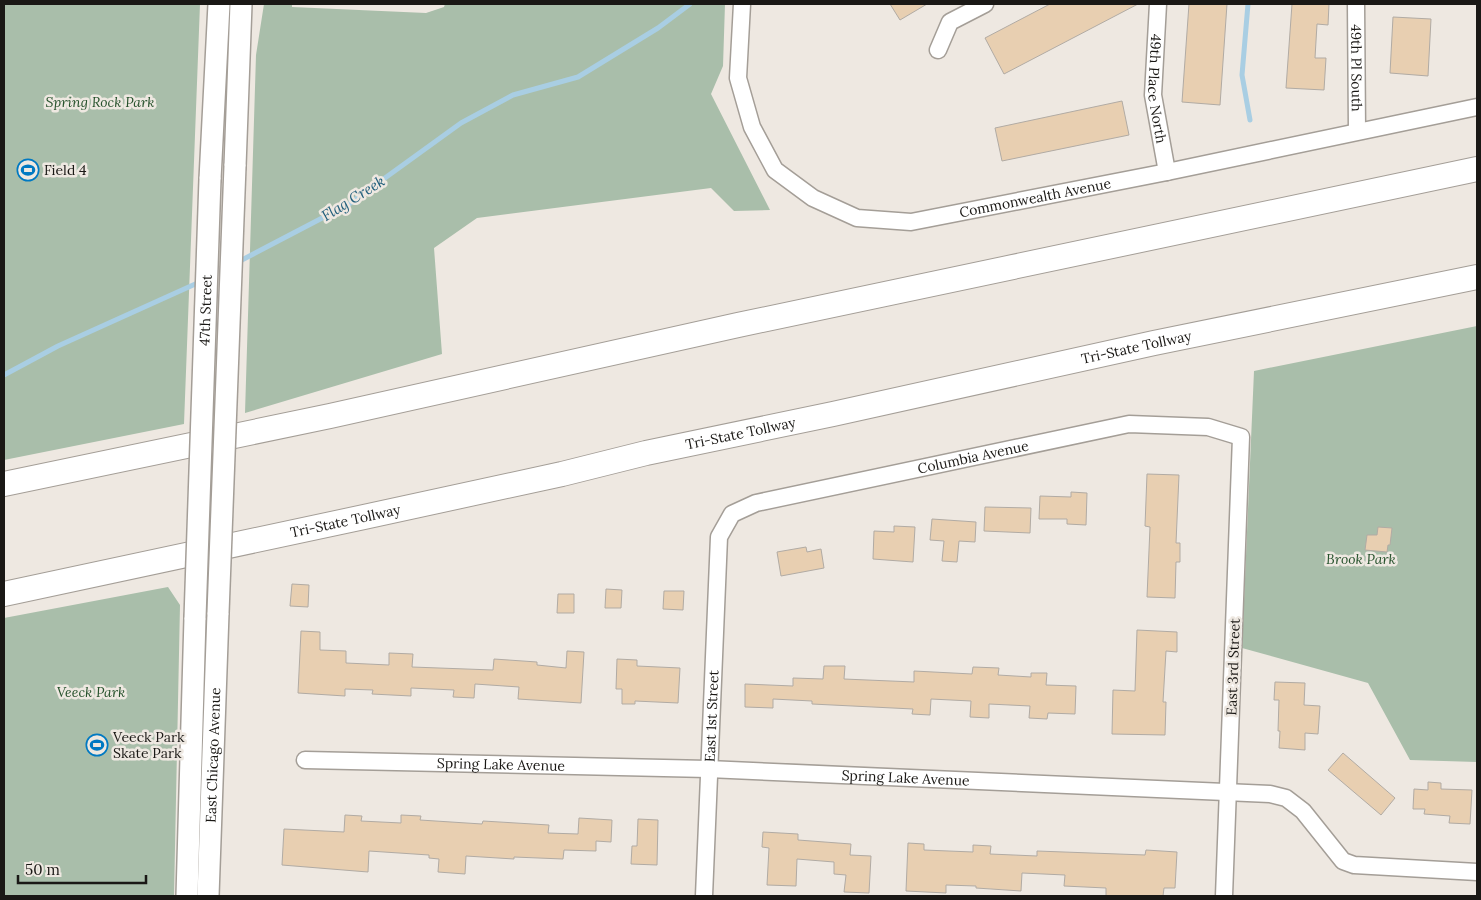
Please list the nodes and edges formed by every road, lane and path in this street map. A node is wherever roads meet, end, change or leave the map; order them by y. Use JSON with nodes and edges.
{"nodes":[{"id":1,"x":219,"y":4,"type":"edge"},
{"id":2,"x":241,"y":4,"type":"edge"},
{"id":3,"x":742,"y":4,"type":"edge"},
{"id":4,"x":985,"y":4,"type":"edge"},
{"id":5,"x":1158,"y":4,"type":"edge"},
{"id":6,"x":1356,"y":4,"type":"edge"},
{"id":7,"x":938,"y":50,"type":"dead end"},
{"id":8,"x":1477,"y":107,"type":"edge"},
{"id":9,"x":1357,"y":132,"type":"junction"},
{"id":10,"x":1477,"y":170,"type":"edge"},
{"id":11,"x":1167,"y":172,"type":"junction"},
{"id":12,"x":1477,"y":278,"type":"edge"},
{"id":13,"x":1241,"y":437,"type":"joint"},
{"id":14,"x":4,"y":484,"type":"edge"},
{"id":15,"x":719,"y":537,"type":"joint"},
{"id":16,"x":4,"y":594,"type":"edge"},
{"id":17,"x":218,"y":613,"type":"joint"},
{"id":18,"x":195,"y":618,"type":"joint"},
{"id":19,"x":305,"y":760,"type":"dead end"},
{"id":20,"x":708,"y":769,"type":"junction"},
{"id":21,"x":1228,"y":791,"type":"junction"},
{"id":22,"x":1477,"y":872,"type":"edge"},
{"id":23,"x":187,"y":896,"type":"edge"},
{"id":24,"x":208,"y":896,"type":"edge"},
{"id":25,"x":704,"y":896,"type":"edge"},
{"id":26,"x":1224,"y":896,"type":"edge"}],
"edges":[{"from":1,"to":18,"type":"main road","name":"47th Street","bridge":true},
{"from":2,"to":17,"type":"main road","name":"47th Street","bridge":true},
{"from":3,"to":11,"type":"street","name":"Commonwealth Avenue"},
{"from":4,"to":7,"type":"street"},
{"from":5,"to":11,"type":"street","name":"49th Place North"},
{"from":6,"to":9,"type":"street","name":"49th Pl South"},
{"from":8,"to":9,"type":"street","name":"Commonwealth Avenue"},
{"from":9,"to":11,"type":"street","name":"Commonwealth Avenue"},
{"from":10,"to":14,"type":"highway"},
{"from":12,"to":16,"type":"highway","name":"Tri-State Tollway"},
{"from":13,"to":15,"type":"street","name":"Columbia Avenue"},
{"from":13,"to":21,"type":"street","name":"East 3rd Street"},
{"from":15,"to":20,"type":"street","name":"East 1st Street"},
{"from":17,"to":24,"type":"main road","name":"East Chicago Avenue"},
{"from":18,"to":23,"type":"main road","name":"East Chicago Avenue"},
{"from":19,"to":20,"type":"street","name":"Spring Lake Avenue"},
{"from":20,"to":21,"type":"street","name":"Spring Lake Avenue"},
{"from":20,"to":25,"type":"street","name":"East 1st Street"},
{"from":21,"to":22,"type":"street","name":"Spring Lake Avenue"},
{"from":21,"to":26,"type":"street","name":"East 3rd Street"}]}
